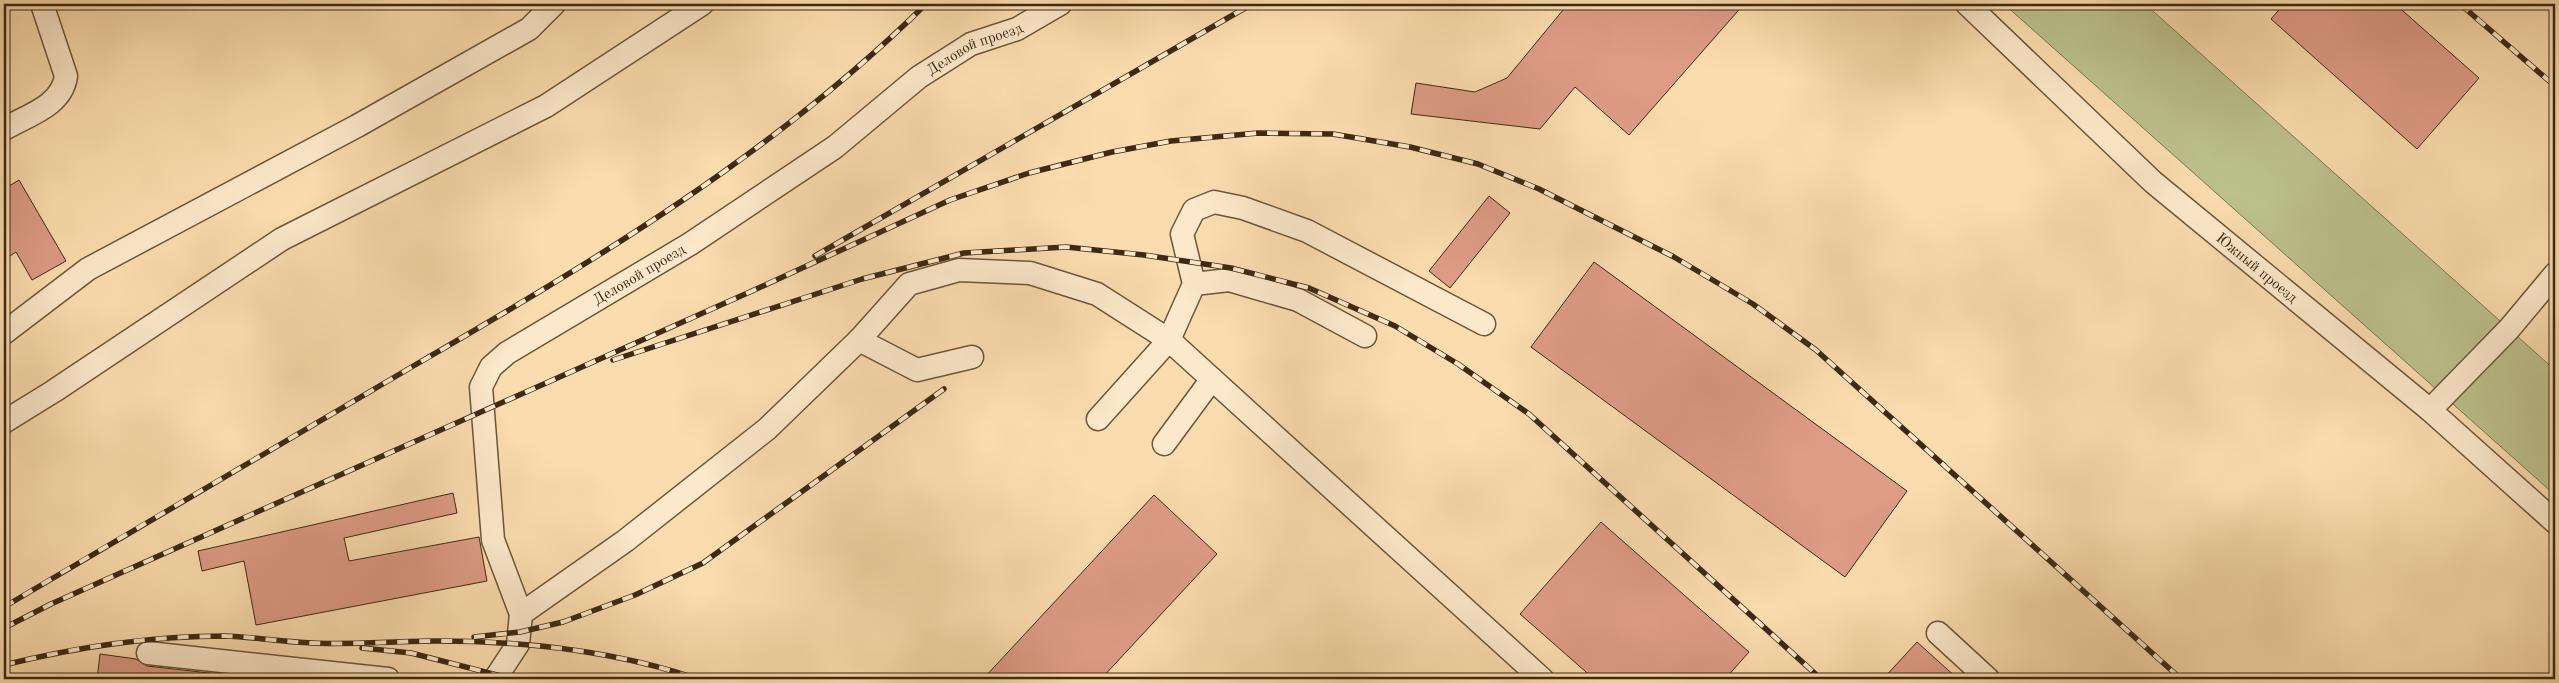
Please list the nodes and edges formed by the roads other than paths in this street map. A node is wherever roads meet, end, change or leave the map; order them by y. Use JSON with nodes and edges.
{"nodes":[{"id":1,"x":42,"y":4,"type":"edge"},
{"id":2,"x":554,"y":4,"type":"edge"},
{"id":3,"x":702,"y":4,"type":"edge"},
{"id":4,"x":1060,"y":4,"type":"edge"},
{"id":5,"x":1968,"y":4,"type":"edge"},
{"id":6,"x":4,"y":129,"type":"edge"},
{"id":7,"x":2555,"y":274,"type":"edge"},
{"id":8,"x":1194,"y":284,"type":"junction"},
{"id":9,"x":1484,"y":324,"type":"dead end"},
{"id":10,"x":4,"y":333,"type":"edge"},
{"id":11,"x":1365,"y":336,"type":"dead end"},
{"id":12,"x":859,"y":340,"type":"junction"},
{"id":13,"x":1169,"y":340,"type":"junction"},
{"id":14,"x":972,"y":357,"type":"dead end"},
{"id":15,"x":1212,"y":379,"type":"junction"},
{"id":16,"x":2430,"y":410,"type":"junction"},
{"id":17,"x":1098,"y":419,"type":"dead end"},
{"id":18,"x":4,"y":422,"type":"edge"},
{"id":19,"x":1164,"y":444,"type":"dead end"},
{"id":20,"x":2555,"y":522,"type":"edge"},
{"id":21,"x":522,"y":614,"type":"junction"},
{"id":22,"x":1938,"y":633,"type":"dead end"},
{"id":23,"x":148,"y":654,"type":"dead end"},
{"id":24,"x":388,"y":679,"type":"edge"},
{"id":25,"x":495,"y":679,"type":"edge"},
{"id":26,"x":1542,"y":679,"type":"edge"},
{"id":27,"x":1988,"y":679,"type":"edge"}],
"edges":[{"from":1,"to":6,"type":"street"},
{"from":2,"to":10,"type":"street"},
{"from":3,"to":18,"type":"street"},
{"from":4,"to":21,"type":"street","name":"Деловой проезд"},
{"from":5,"to":16,"type":"street","name":"Южный проезд"},
{"from":7,"to":16,"type":"street"},
{"from":8,"to":9,"type":"street"},
{"from":8,"to":11,"type":"street"},
{"from":8,"to":13,"type":"street"},
{"from":12,"to":13,"type":"street"},
{"from":12,"to":14,"type":"street"},
{"from":12,"to":21,"type":"street"},
{"from":13,"to":15,"type":"street"},
{"from":13,"to":17,"type":"street"},
{"from":15,"to":19,"type":"street"},
{"from":15,"to":26,"type":"street"},
{"from":16,"to":20,"type":"street","name":"Южный проезд"},
{"from":21,"to":25,"type":"street","name":"Деловой проезд"},
{"from":22,"to":27,"type":"street"},
{"from":23,"to":24,"type":"street"}]}
